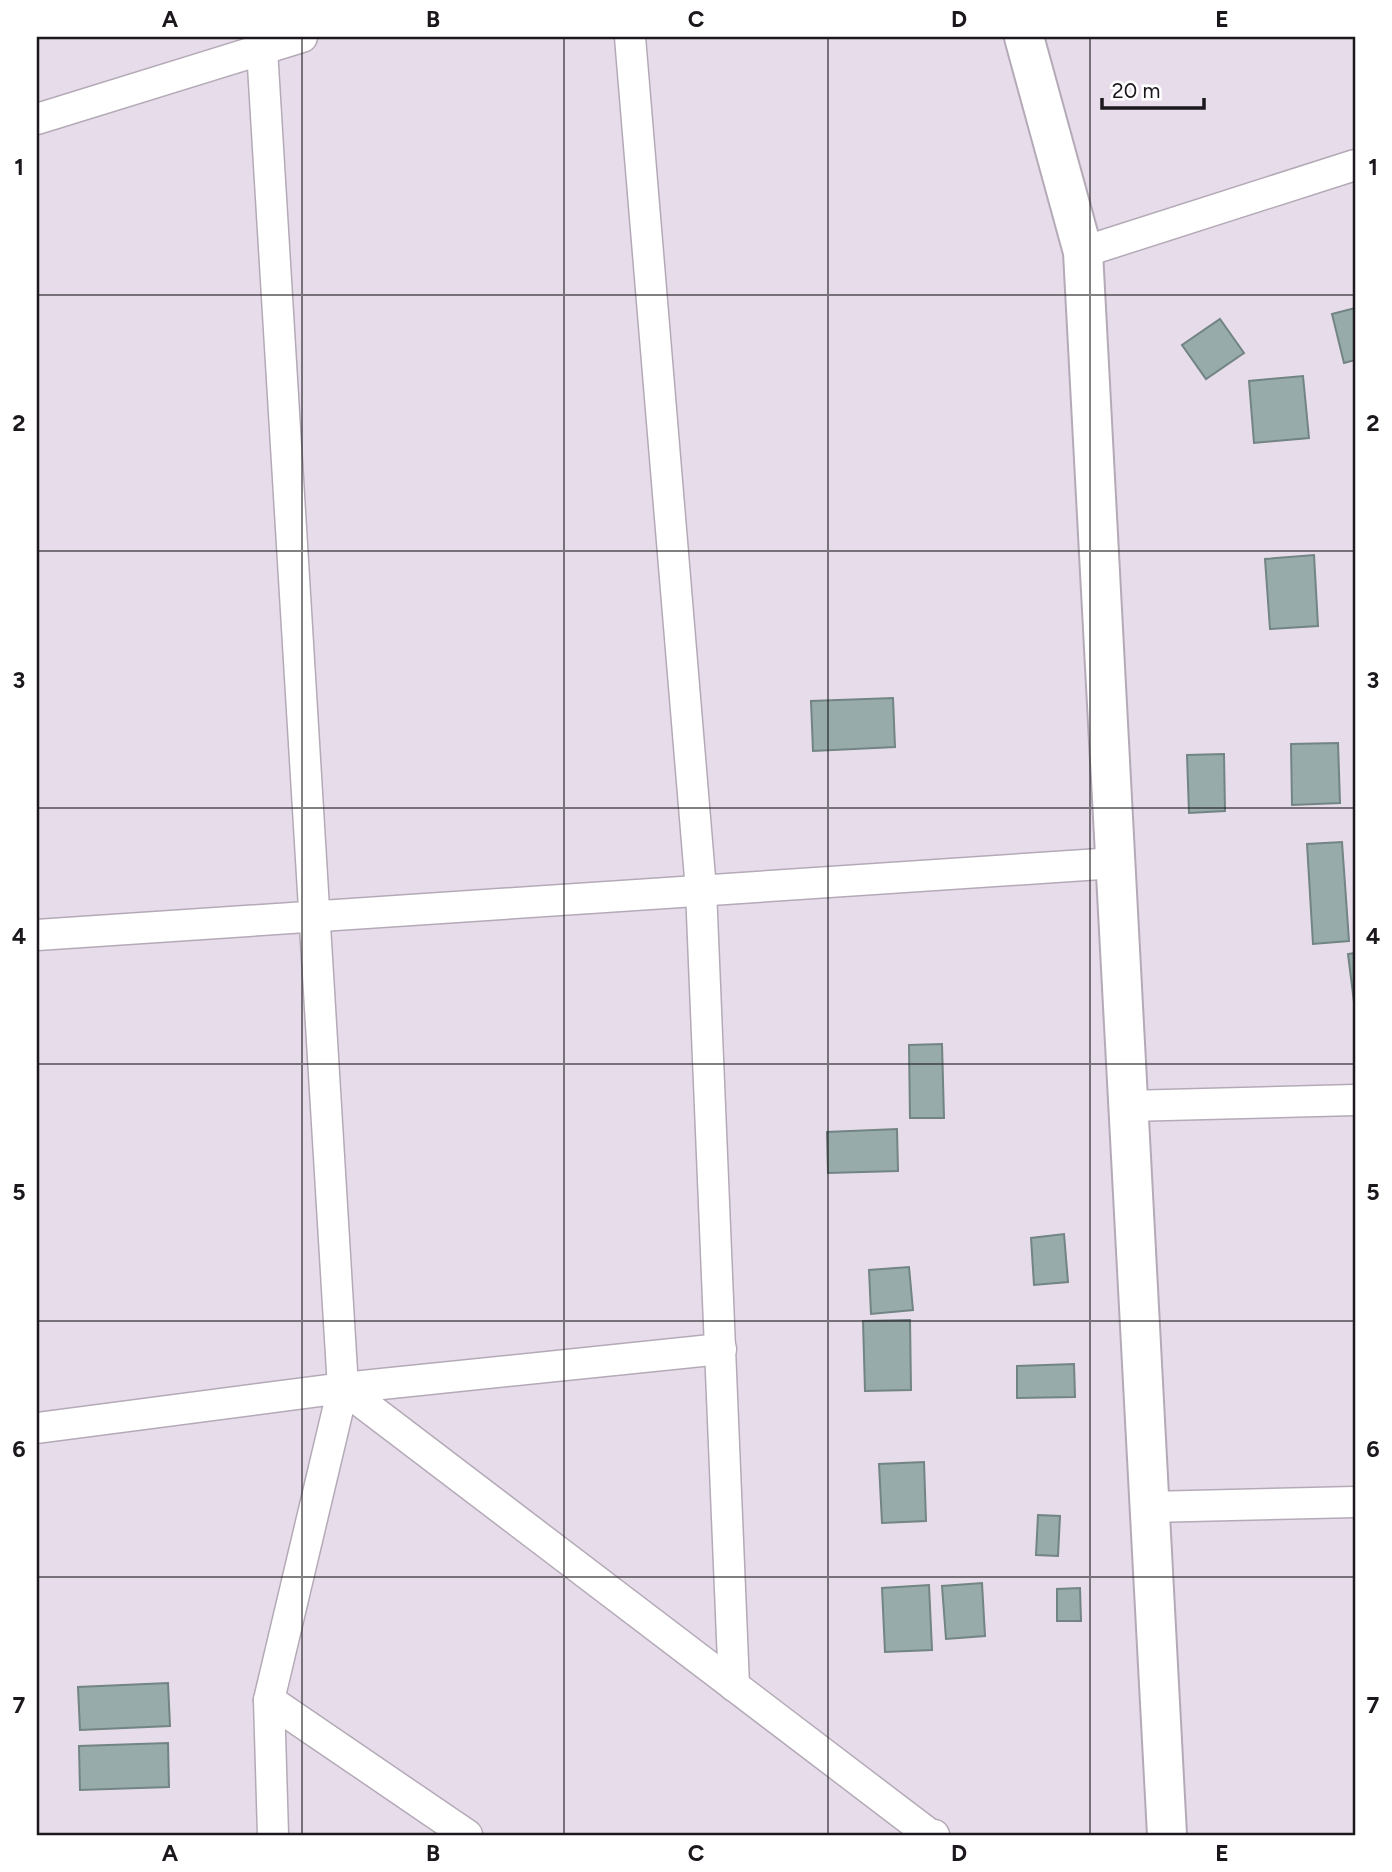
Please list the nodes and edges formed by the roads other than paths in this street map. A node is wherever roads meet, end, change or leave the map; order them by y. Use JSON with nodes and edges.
{"nodes":[{"id":1,"x":302,"y":37,"type":"edge"},
{"id":2,"x":629,"y":37,"type":"edge"},
{"id":3,"x":1024,"y":37,"type":"edge"},
{"id":4,"x":262,"y":49,"type":"junction"},
{"id":5,"x":37,"y":119,"type":"edge"},
{"id":6,"x":1355,"y":165,"type":"edge"},
{"id":7,"x":1083,"y":252,"type":"junction"},
{"id":8,"x":1115,"y":863,"type":"junction"},
{"id":9,"x":701,"y":890,"type":"junction"},
{"id":10,"x":315,"y":916,"type":"junction"},
{"id":11,"x":37,"y":935,"type":"edge"},
{"id":12,"x":1355,"y":1100,"type":"edge"},
{"id":13,"x":1128,"y":1106,"type":"junction"},
{"id":14,"x":721,"y":1349,"type":"junction"},
{"id":15,"x":343,"y":1388,"type":"junction"},
{"id":16,"x":37,"y":1428,"type":"edge"},
{"id":17,"x":1355,"y":1502,"type":"edge"},
{"id":18,"x":1150,"y":1507,"type":"junction"},
{"id":19,"x":734,"y":1686,"type":"junction"},
{"id":20,"x":269,"y":1700,"type":"junction"},
{"id":21,"x":273,"y":1835,"type":"edge"},
{"id":22,"x":467,"y":1835,"type":"edge"},
{"id":23,"x":930,"y":1835,"type":"edge"},
{"id":24,"x":1167,"y":1835,"type":"edge"}],
"edges":[{"from":1,"to":4,"type":"street"},
{"from":2,"to":9,"type":"street"},
{"from":3,"to":7,"type":"street"},
{"from":4,"to":5,"type":"street"},
{"from":4,"to":10,"type":"street"},
{"from":6,"to":7,"type":"street"},
{"from":7,"to":8,"type":"street"},
{"from":8,"to":9,"type":"street"},
{"from":8,"to":13,"type":"street"},
{"from":9,"to":10,"type":"street"},
{"from":9,"to":14,"type":"street"},
{"from":10,"to":11,"type":"street"},
{"from":10,"to":15,"type":"street"},
{"from":12,"to":13,"type":"street"},
{"from":13,"to":18,"type":"street"},
{"from":14,"to":15,"type":"street"},
{"from":14,"to":19,"type":"street"},
{"from":15,"to":16,"type":"street"},
{"from":15,"to":19,"type":"street"},
{"from":15,"to":20,"type":"street"},
{"from":17,"to":18,"type":"street"},
{"from":18,"to":24,"type":"street"},
{"from":19,"to":23,"type":"street"},
{"from":20,"to":21,"type":"street"},
{"from":20,"to":22,"type":"street"}]}
